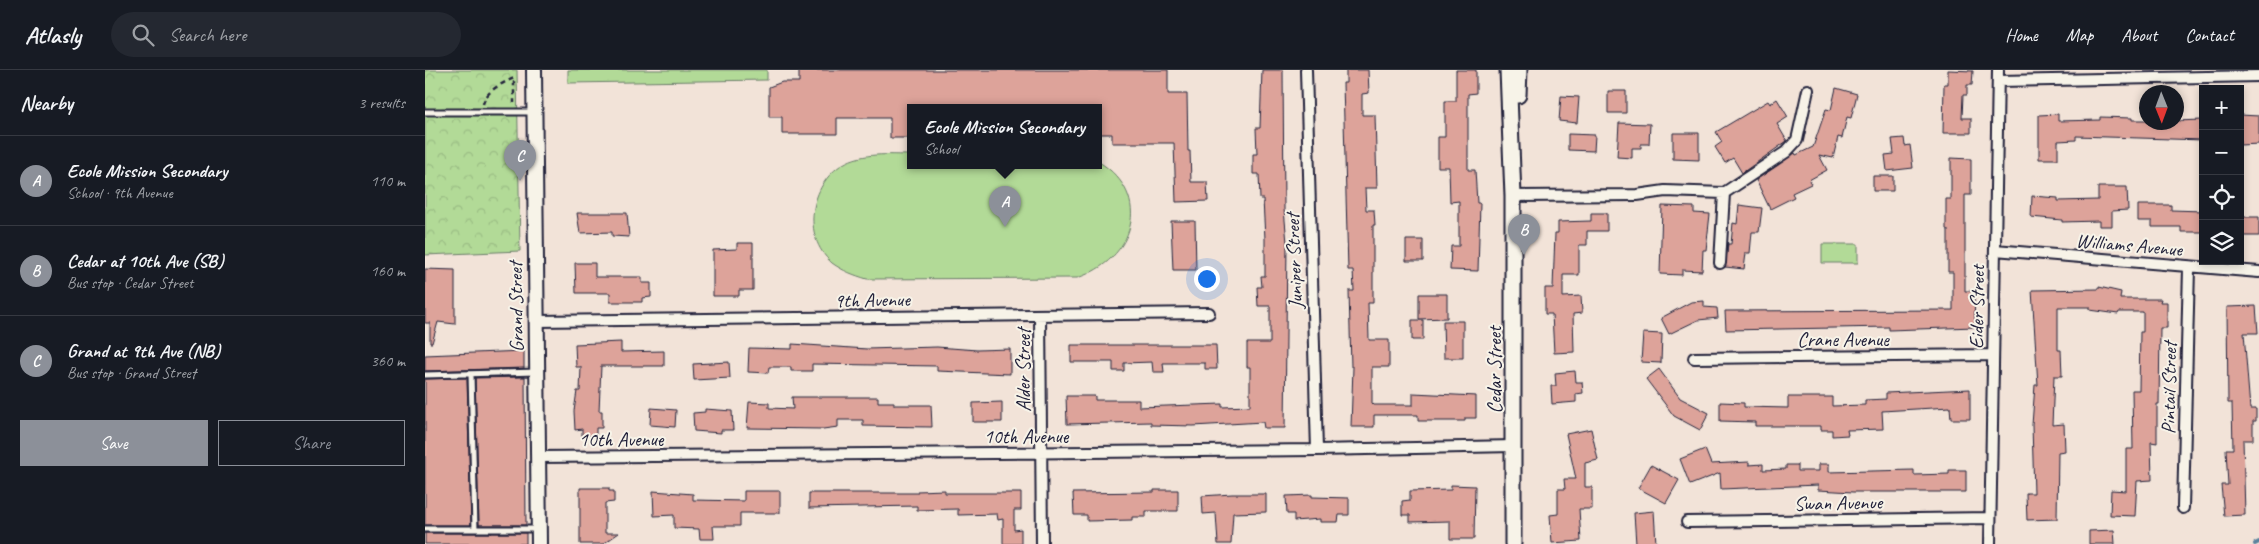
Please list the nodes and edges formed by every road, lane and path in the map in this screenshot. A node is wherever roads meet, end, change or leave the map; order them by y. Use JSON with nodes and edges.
{"nodes":[{"id":1,"x":534,"y":70,"type":"edge"},
{"id":2,"x":1305,"y":70,"type":"edge"},
{"id":3,"x":1508,"y":70,"type":"edge"},
{"id":4,"x":1519,"y":70,"type":"edge"},
{"id":5,"x":1998,"y":75,"type":"edge"},
{"id":6,"x":2259,"y":76,"type":"edge"},
{"id":7,"x":1808,"y":90,"type":"dead end"},
{"id":8,"x":514,"y":104,"type":"dead end"},
{"id":9,"x":483,"y":106,"type":"dead end"},
{"id":10,"x":425,"y":112,"type":"edge"},
{"id":11,"x":534,"y":112,"type":"junction"},
{"id":12,"x":1724,"y":193,"type":"junction"},
{"id":13,"x":1513,"y":196,"type":"junction"},
{"id":14,"x":1995,"y":250,"type":"junction"},
{"id":15,"x":1720,"y":263,"type":"dead end"},
{"id":16,"x":2189,"y":268,"type":"junction"},
{"id":17,"x":2259,"y":272,"type":"edge"},
{"id":18,"x":1209,"y":313,"type":"dead end"},
{"id":19,"x":1040,"y":315,"type":"junction"},
{"id":20,"x":536,"y":321,"type":"junction"},
{"id":21,"x":1993,"y":355,"type":"junction"},
{"id":22,"x":1693,"y":358,"type":"dead end"},
{"id":23,"x":537,"y":372,"type":"junction"},
{"id":24,"x":471,"y":374,"type":"junction"},
{"id":25,"x":425,"y":375,"type":"edge"},
{"id":26,"x":1514,"y":446,"type":"junction"},
{"id":27,"x":1317,"y":450,"type":"junction"},
{"id":28,"x":1041,"y":454,"type":"junction"},
{"id":29,"x":538,"y":456,"type":"junction"},
{"id":30,"x":2183,"y":508,"type":"dead end"},
{"id":31,"x":1990,"y":518,"type":"junction"},
{"id":32,"x":1687,"y":522,"type":"dead end"},
{"id":33,"x":475,"y":529,"type":"junction"},
{"id":34,"x":539,"y":529,"type":"junction"},
{"id":35,"x":425,"y":530,"type":"edge"},
{"id":36,"x":539,"y":544,"type":"edge"},
{"id":37,"x":1042,"y":544,"type":"edge"},
{"id":38,"x":1513,"y":544,"type":"edge"},
{"id":39,"x":1990,"y":544,"type":"edge"}],
"edges":[{"from":1,"to":11,"type":"street","name":"Grand Street"},
{"from":2,"to":27,"type":"street","name":"Juniper Street"},
{"from":3,"to":13,"type":"main road","name":"Cedar Street"},
{"from":4,"to":13,"type":"main road","name":"Cedar Street"},
{"from":5,"to":6,"type":"street"},
{"from":5,"to":14,"type":"street","name":"Eider Street"},
{"from":7,"to":12,"type":"street"},
{"from":8,"to":9,"type":"path"},
{"from":10,"to":11,"type":"lane"},
{"from":11,"to":20,"type":"street","name":"Grand Street"},
{"from":12,"to":13,"type":"street"},
{"from":12,"to":15,"type":"street"},
{"from":13,"to":26,"type":"main road","name":"Cedar Street"},
{"from":14,"to":16,"type":"street","name":"Williams Avenue"},
{"from":14,"to":21,"type":"street","name":"Eider Street"},
{"from":16,"to":17,"type":"street","name":"Williams Avenue"},
{"from":16,"to":30,"type":"street","name":"Pintail Street"},
{"from":18,"to":19,"type":"street","name":"9th Avenue"},
{"from":19,"to":20,"type":"street","name":"9th Avenue"},
{"from":19,"to":28,"type":"street","name":"Alder Street"},
{"from":20,"to":23,"type":"street","name":"Grand Street"},
{"from":21,"to":22,"type":"street","name":"Crane Avenue"},
{"from":21,"to":31,"type":"street","name":"Eider Street"},
{"from":23,"to":24,"type":"lane"},
{"from":23,"to":29,"type":"street","name":"Grand Street"},
{"from":24,"to":25,"type":"lane"},
{"from":24,"to":33,"type":"lane"},
{"from":26,"to":27,"type":"street","name":"10th Avenue"},
{"from":26,"to":38,"type":"main road","name":"Cedar Street"},
{"from":27,"to":28,"type":"street","name":"10th Avenue"},
{"from":28,"to":29,"type":"street","name":"10th Avenue"},
{"from":28,"to":37,"type":"street","name":"Alder Street"},
{"from":29,"to":34,"type":"street","name":"Grand Street"},
{"from":31,"to":32,"type":"street","name":"Swan Avenue"},
{"from":31,"to":39,"type":"street","name":"Eider Street"},
{"from":33,"to":34,"type":"lane"},
{"from":33,"to":35,"type":"lane"},
{"from":34,"to":36,"type":"street","name":"Grand Street"}]}
